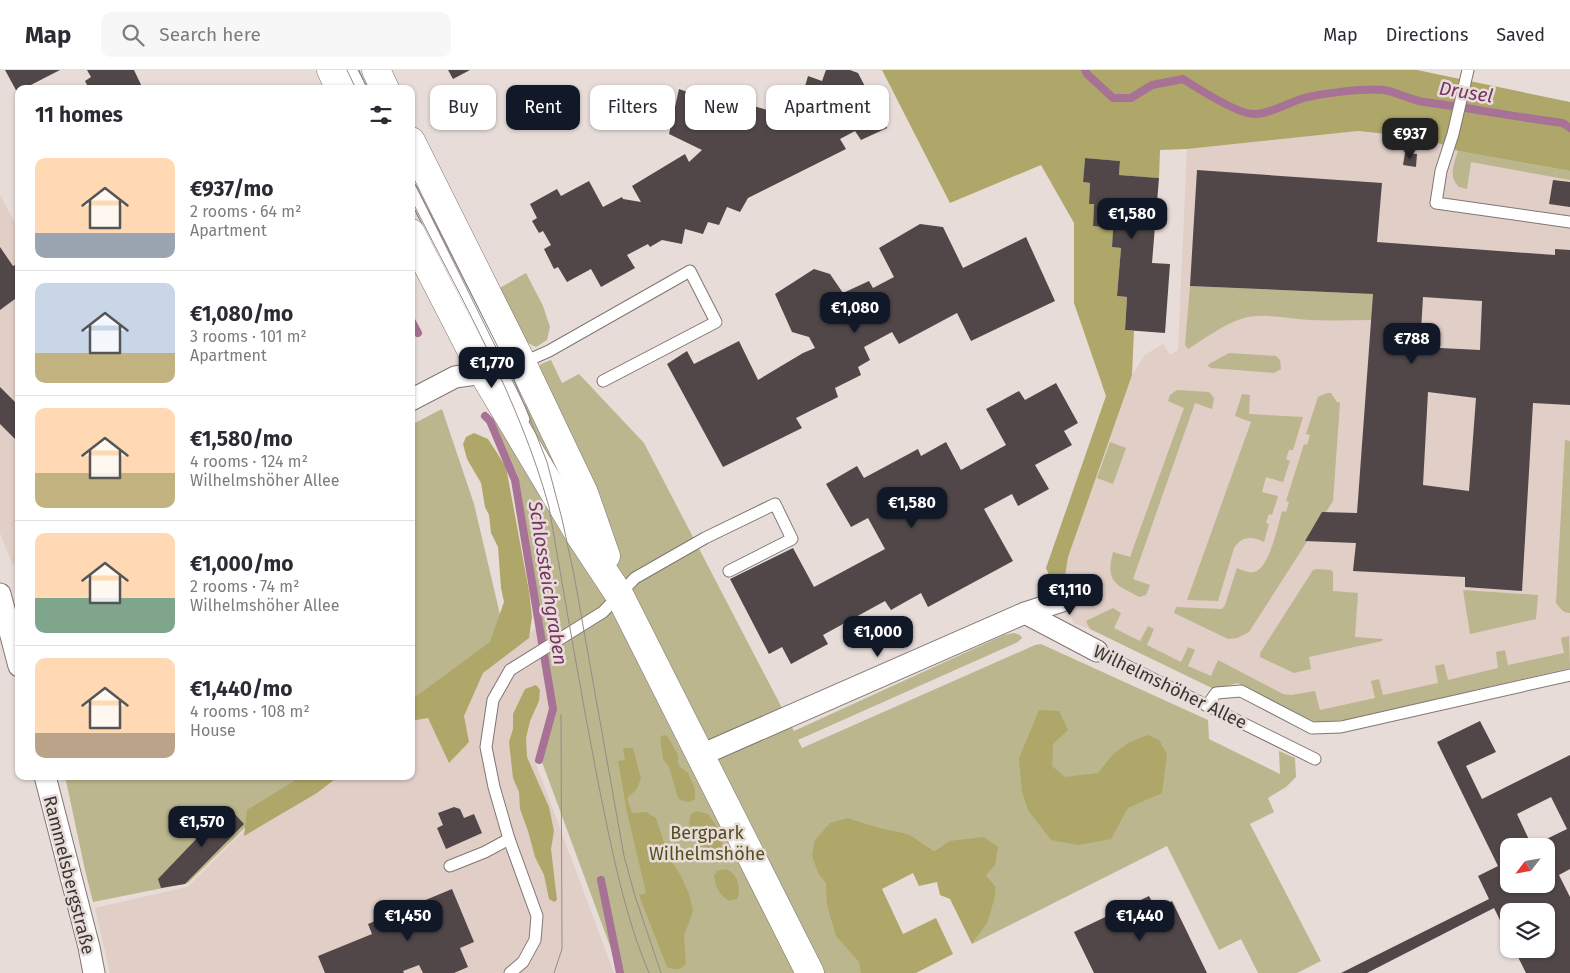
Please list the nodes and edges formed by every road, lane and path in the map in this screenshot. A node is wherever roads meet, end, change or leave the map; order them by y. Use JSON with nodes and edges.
{"nodes":[{"id":1,"x":331,"y":70,"type":"edge"},
{"id":2,"x":352,"y":70,"type":"edge"},
{"id":3,"x":376,"y":70,"type":"edge"},
{"id":4,"x":1468,"y":70,"type":"edge"},
{"id":5,"x":338,"y":85,"type":"edge"},
{"id":6,"x":360,"y":85,"type":"edge"},
{"id":7,"x":383,"y":85,"type":"edge"},
{"id":8,"x":415,"y":151,"type":"edge"},
{"id":9,"x":415,"y":197,"type":"edge"},
{"id":10,"x":1570,"y":222,"type":"edge"},
{"id":11,"x":415,"y":239,"type":"edge"},
{"id":12,"x":502,"y":368,"type":"junction"},
{"id":13,"x":603,"y":382,"type":"dead end"},
{"id":14,"x":415,"y":398,"type":"edge"},
{"id":15,"x":729,"y":571,"type":"dead end"},
{"id":16,"x":1072,"y":595,"type":"dead end"},
{"id":17,"x":620,"y":596,"type":"junction"},
{"id":18,"x":8,"y":598,"type":"edge"},
{"id":19,"x":1025,"y":613,"type":"junction"},
{"id":20,"x":15,"y":641,"type":"edge"},
{"id":21,"x":1097,"y":651,"type":"joint"},
{"id":22,"x":1570,"y":675,"type":"edge"},
{"id":23,"x":1207,"y":706,"type":"junction"},
{"id":24,"x":701,"y":754,"type":"junction"},
{"id":25,"x":1315,"y":759,"type":"dead end"},
{"id":26,"x":46,"y":780,"type":"edge"},
{"id":27,"x":509,"y":839,"type":"junction"},
{"id":28,"x":450,"y":866,"type":"dead end"},
{"id":29,"x":94,"y":973,"type":"edge"},
{"id":30,"x":510,"y":973,"type":"edge"},
{"id":31,"x":810,"y":973,"type":"edge"}],
"edges":[{"from":1,"to":5,"type":"main road"},
{"from":2,"to":6,"type":"lane"},
{"from":3,"to":7,"type":"main road"},
{"from":4,"to":10,"type":"lane"},
{"from":8,"to":12,"type":"main road"},
{"from":9,"to":12,"type":"lane"},
{"from":11,"to":12,"type":"main road"},
{"from":12,"to":13,"type":"lane"},
{"from":12,"to":14,"type":"street"},
{"from":12,"to":17,"type":"main road"},
{"from":12,"to":17,"type":"main road"},
{"from":15,"to":17,"type":"lane"},
{"from":16,"to":19,"type":"street"},
{"from":17,"to":24,"type":"main road"},
{"from":17,"to":27,"type":"lane"},
{"from":18,"to":20,"type":"street"},
{"from":19,"to":21,"type":"street","name":"Wilhelmshöher Allee"},
{"from":19,"to":24,"type":"street"},
{"from":21,"to":23,"type":"lane","name":"Wilhelmshöher Allee"},
{"from":22,"to":23,"type":"lane"},
{"from":23,"to":25,"type":"lane","name":"Wilhelmshöher Allee"},
{"from":24,"to":31,"type":"main road"},
{"from":26,"to":29,"type":"street","name":"Rammelsbergstraße"},
{"from":27,"to":28,"type":"lane"},
{"from":27,"to":30,"type":"lane"}]}
